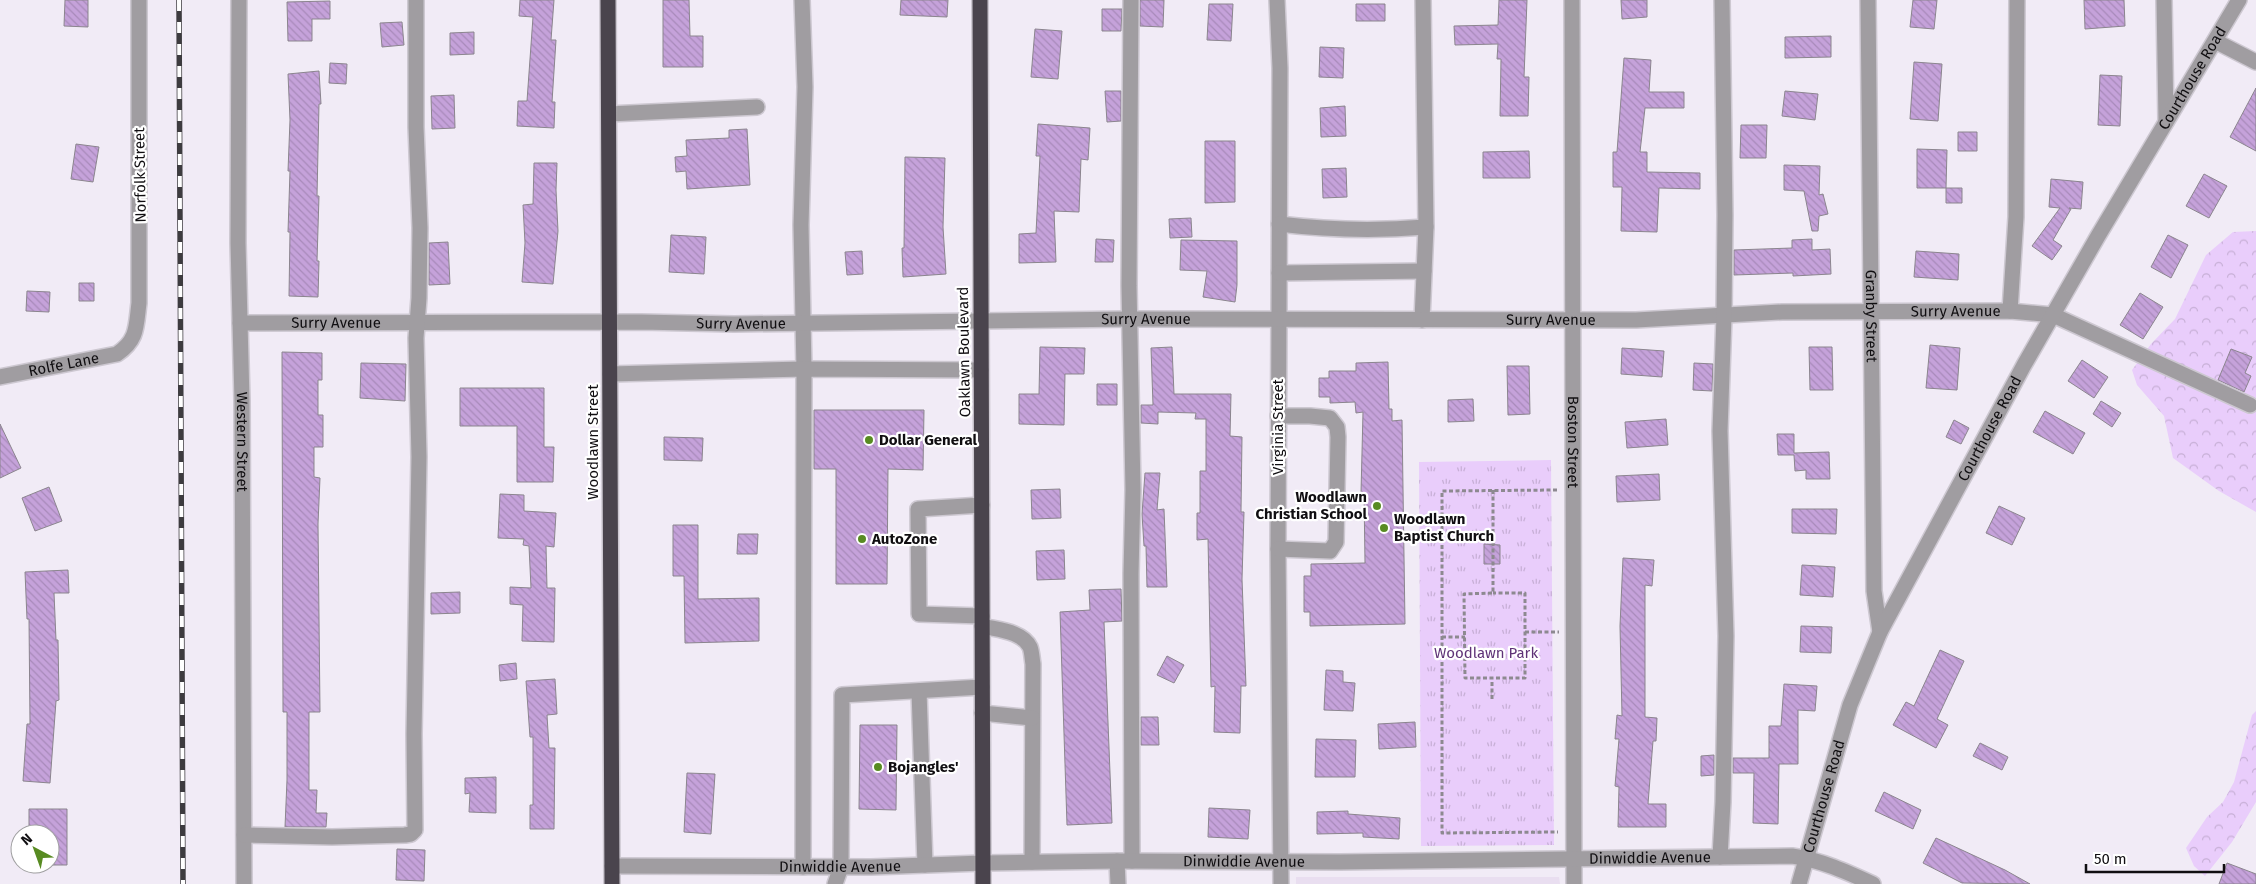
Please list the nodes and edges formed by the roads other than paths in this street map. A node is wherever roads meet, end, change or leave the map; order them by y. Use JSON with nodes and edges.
{"nodes":[{"id":1,"x":139,"y":0,"type":"edge"},
{"id":2,"x":239,"y":0,"type":"edge"},
{"id":3,"x":416,"y":0,"type":"edge"},
{"id":4,"x":608,"y":0,"type":"edge"},
{"id":5,"x":802,"y":0,"type":"edge"},
{"id":6,"x":980,"y":0,"type":"edge"},
{"id":7,"x":1130,"y":0,"type":"edge"},
{"id":8,"x":1277,"y":0,"type":"edge"},
{"id":9,"x":1423,"y":0,"type":"edge"},
{"id":10,"x":1572,"y":0,"type":"edge"},
{"id":11,"x":1722,"y":0,"type":"edge"},
{"id":12,"x":1868,"y":0,"type":"edge"},
{"id":13,"x":2017,"y":0,"type":"edge"},
{"id":14,"x":2164,"y":0,"type":"edge"},
{"id":15,"x":2239,"y":0,"type":"edge"},
{"id":16,"x":2215,"y":41,"type":"junction"},
{"id":17,"x":2256,"y":62,"type":"edge"},
{"id":18,"x":757,"y":108,"type":"dead end"},
{"id":19,"x":609,"y":114,"type":"junction"},
{"id":20,"x":2166,"y":122,"type":"junction"},
{"id":21,"x":1280,"y":224,"type":"junction"},
{"id":22,"x":1426,"y":228,"type":"junction"},
{"id":23,"x":1424,"y":271,"type":"junction"},
{"id":24,"x":1279,"y":274,"type":"junction"},
{"id":25,"x":2010,"y":311,"type":"junction"},
{"id":26,"x":1870,"y":313,"type":"junction"},
{"id":27,"x":2053,"y":315,"type":"junction"},
{"id":28,"x":1724,"y":316,"type":"junction"},
{"id":29,"x":1129,"y":319,"type":"junction"},
{"id":30,"x":1279,"y":319,"type":"junction"},
{"id":31,"x":981,"y":320,"type":"junction"},
{"id":32,"x":1422,"y":320,"type":"junction"},
{"id":33,"x":1573,"y":320,"type":"junction"},
{"id":34,"x":417,"y":322,"type":"junction"},
{"id":35,"x":610,"y":322,"type":"junction"},
{"id":36,"x":804,"y":322,"type":"junction"},
{"id":37,"x":240,"y":324,"type":"junction"},
{"id":38,"x":127,"y":347,"type":"joint"},
{"id":39,"x":804,"y":369,"type":"junction"},
{"id":40,"x":981,"y":370,"type":"junction"},
{"id":41,"x":610,"y":374,"type":"junction"},
{"id":42,"x":0,"y":378,"type":"edge"},
{"id":43,"x":2250,"y":405,"type":"dead end"},
{"id":44,"x":1278,"y":416,"type":"junction"},
{"id":45,"x":982,"y":505,"type":"junction"},
{"id":46,"x":1278,"y":549,"type":"junction"},
{"id":47,"x":982,"y":621,"type":"junction"},
{"id":48,"x":1880,"y":632,"type":"junction"},
{"id":49,"x":982,"y":687,"type":"junction"},
{"id":50,"x":919,"y":691,"type":"junction"},
{"id":51,"x":982,"y":713,"type":"junction"},
{"id":52,"x":1032,"y":718,"type":"junction"},
{"id":53,"x":244,"y":834,"type":"junction"},
{"id":54,"x":1720,"y":857,"type":"junction"},
{"id":55,"x":1808,"y":858,"type":"junction"},
{"id":56,"x":1574,"y":859,"type":"junction"},
{"id":57,"x":1124,"y":861,"type":"junction"},
{"id":58,"x":1281,"y":861,"type":"junction"},
{"id":59,"x":1032,"y":862,"type":"junction"},
{"id":60,"x":983,"y":863,"type":"junction"},
{"id":61,"x":925,"y":865,"type":"junction"},
{"id":62,"x":612,"y":866,"type":"junction"},
{"id":63,"x":803,"y":867,"type":"junction"},
{"id":64,"x":840,"y":867,"type":"junction"},
{"id":65,"x":244,"y":884,"type":"edge"},
{"id":66,"x":612,"y":884,"type":"edge"},
{"id":67,"x":835,"y":884,"type":"edge"},
{"id":68,"x":983,"y":884,"type":"edge"},
{"id":69,"x":1118,"y":884,"type":"edge"},
{"id":70,"x":1281,"y":884,"type":"edge"},
{"id":71,"x":1574,"y":884,"type":"edge"},
{"id":72,"x":1799,"y":884,"type":"edge"},
{"id":73,"x":1873,"y":884,"type":"edge"}],
"edges":[{"from":1,"to":38,"type":"street","name":"Norfolk Street"},
{"from":2,"to":37,"type":"street","name":"Western Street"},
{"from":3,"to":34,"type":"street"},
{"from":4,"to":19,"type":"highway","name":"Woodlawn Street"},
{"from":5,"to":36,"type":"street"},
{"from":6,"to":31,"type":"highway","name":"Oaklawn Boulevard"},
{"from":7,"to":29,"type":"street"},
{"from":8,"to":21,"type":"street","name":"Virginia Street"},
{"from":9,"to":22,"type":"street"},
{"from":10,"to":33,"type":"street","name":"Boston Street"},
{"from":11,"to":28,"type":"street"},
{"from":12,"to":26,"type":"street","name":"Granby Street"},
{"from":13,"to":25,"type":"street"},
{"from":14,"to":20,"type":"street"},
{"from":15,"to":16,"type":"street","name":"Courthouse Road"},
{"from":16,"to":17,"type":"street"},
{"from":16,"to":20,"type":"street","name":"Courthouse Road"},
{"from":18,"to":19,"type":"street"},
{"from":19,"to":35,"type":"highway","name":"Woodlawn Street"},
{"from":20,"to":27,"type":"street","name":"Courthouse Road"},
{"from":21,"to":22,"type":"street"},
{"from":21,"to":24,"type":"street","name":"Virginia Street"},
{"from":22,"to":23,"type":"street"},
{"from":23,"to":24,"type":"street"},
{"from":23,"to":32,"type":"street"},
{"from":24,"to":30,"type":"street","name":"Virginia Street"},
{"from":25,"to":26,"type":"street","name":"Surry Avenue"},
{"from":25,"to":27,"type":"street","name":"Surry Avenue"},
{"from":26,"to":28,"type":"street","name":"Surry Avenue"},
{"from":26,"to":48,"type":"street","name":"Granby Street"},
{"from":27,"to":43,"type":"street","name":"Surry Avenue"},
{"from":27,"to":48,"type":"street","name":"Courthouse Road"},
{"from":28,"to":33,"type":"street","name":"Surry Avenue"},
{"from":28,"to":54,"type":"street"},
{"from":29,"to":30,"type":"street","name":"Surry Avenue"},
{"from":29,"to":31,"type":"street","name":"Surry Avenue"},
{"from":29,"to":57,"type":"street"},
{"from":30,"to":32,"type":"street","name":"Surry Avenue"},
{"from":30,"to":44,"type":"street","name":"Virginia Street"},
{"from":31,"to":36,"type":"street","name":"Surry Avenue"},
{"from":31,"to":40,"type":"highway","name":"Oaklawn Boulevard"},
{"from":32,"to":33,"type":"street","name":"Surry Avenue"},
{"from":33,"to":56,"type":"street","name":"Boston Street"},
{"from":34,"to":35,"type":"street","name":"Surry Avenue"},
{"from":34,"to":37,"type":"street","name":"Surry Avenue"},
{"from":34,"to":53,"type":"street"},
{"from":35,"to":36,"type":"street","name":"Surry Avenue"},
{"from":35,"to":41,"type":"highway","name":"Woodlawn Street"},
{"from":36,"to":39,"type":"street"},
{"from":37,"to":53,"type":"street","name":"Western Street"},
{"from":38,"to":42,"type":"street","name":"Rolfe Lane"},
{"from":39,"to":40,"type":"street"},
{"from":39,"to":41,"type":"street"},
{"from":39,"to":63,"type":"street"},
{"from":40,"to":45,"type":"highway","name":"Oaklawn Boulevard"},
{"from":41,"to":62,"type":"highway","name":"Woodlawn Street"},
{"from":44,"to":46,"type":"street","name":"Virginia Street"},
{"from":44,"to":46,"type":"street"},
{"from":45,"to":47,"type":"highway","name":"Oaklawn Boulevard"},
{"from":45,"to":47,"type":"street"},
{"from":46,"to":58,"type":"street","name":"Virginia Street"},
{"from":47,"to":49,"type":"highway","name":"Oaklawn Boulevard"},
{"from":47,"to":52,"type":"street"},
{"from":48,"to":55,"type":"street","name":"Courthouse Road"},
{"from":49,"to":50,"type":"street"},
{"from":49,"to":51,"type":"highway","name":"Oaklawn Boulevard"},
{"from":50,"to":61,"type":"street"},
{"from":50,"to":64,"type":"street"},
{"from":51,"to":52,"type":"street"},
{"from":51,"to":60,"type":"highway","name":"Oaklawn Boulevard"},
{"from":52,"to":59,"type":"street"},
{"from":53,"to":65,"type":"street","name":"Western Street"},
{"from":54,"to":55,"type":"street","name":"Dinwiddie Avenue"},
{"from":54,"to":56,"type":"street","name":"Dinwiddie Avenue"},
{"from":55,"to":72,"type":"street","name":"Courthouse Road"},
{"from":55,"to":73,"type":"street","name":"Dinwiddie Avenue"},
{"from":56,"to":58,"type":"street","name":"Dinwiddie Avenue"},
{"from":56,"to":71,"type":"street","name":"Boston Street"},
{"from":57,"to":58,"type":"street","name":"Dinwiddie Avenue"},
{"from":57,"to":59,"type":"street","name":"Dinwiddie Avenue"},
{"from":57,"to":69,"type":"street"},
{"from":58,"to":70,"type":"street","name":"Virginia Street"},
{"from":59,"to":60,"type":"street","name":"Dinwiddie Avenue"},
{"from":60,"to":61,"type":"street","name":"Dinwiddie Avenue"},
{"from":60,"to":68,"type":"highway","name":"Oaklawn Boulevard"},
{"from":61,"to":64,"type":"street","name":"Dinwiddie Avenue"},
{"from":62,"to":63,"type":"street","name":"Dinwiddie Avenue"},
{"from":62,"to":66,"type":"highway","name":"Woodlawn Street"},
{"from":63,"to":64,"type":"street","name":"Dinwiddie Avenue"},
{"from":64,"to":67,"type":"street"}]}
